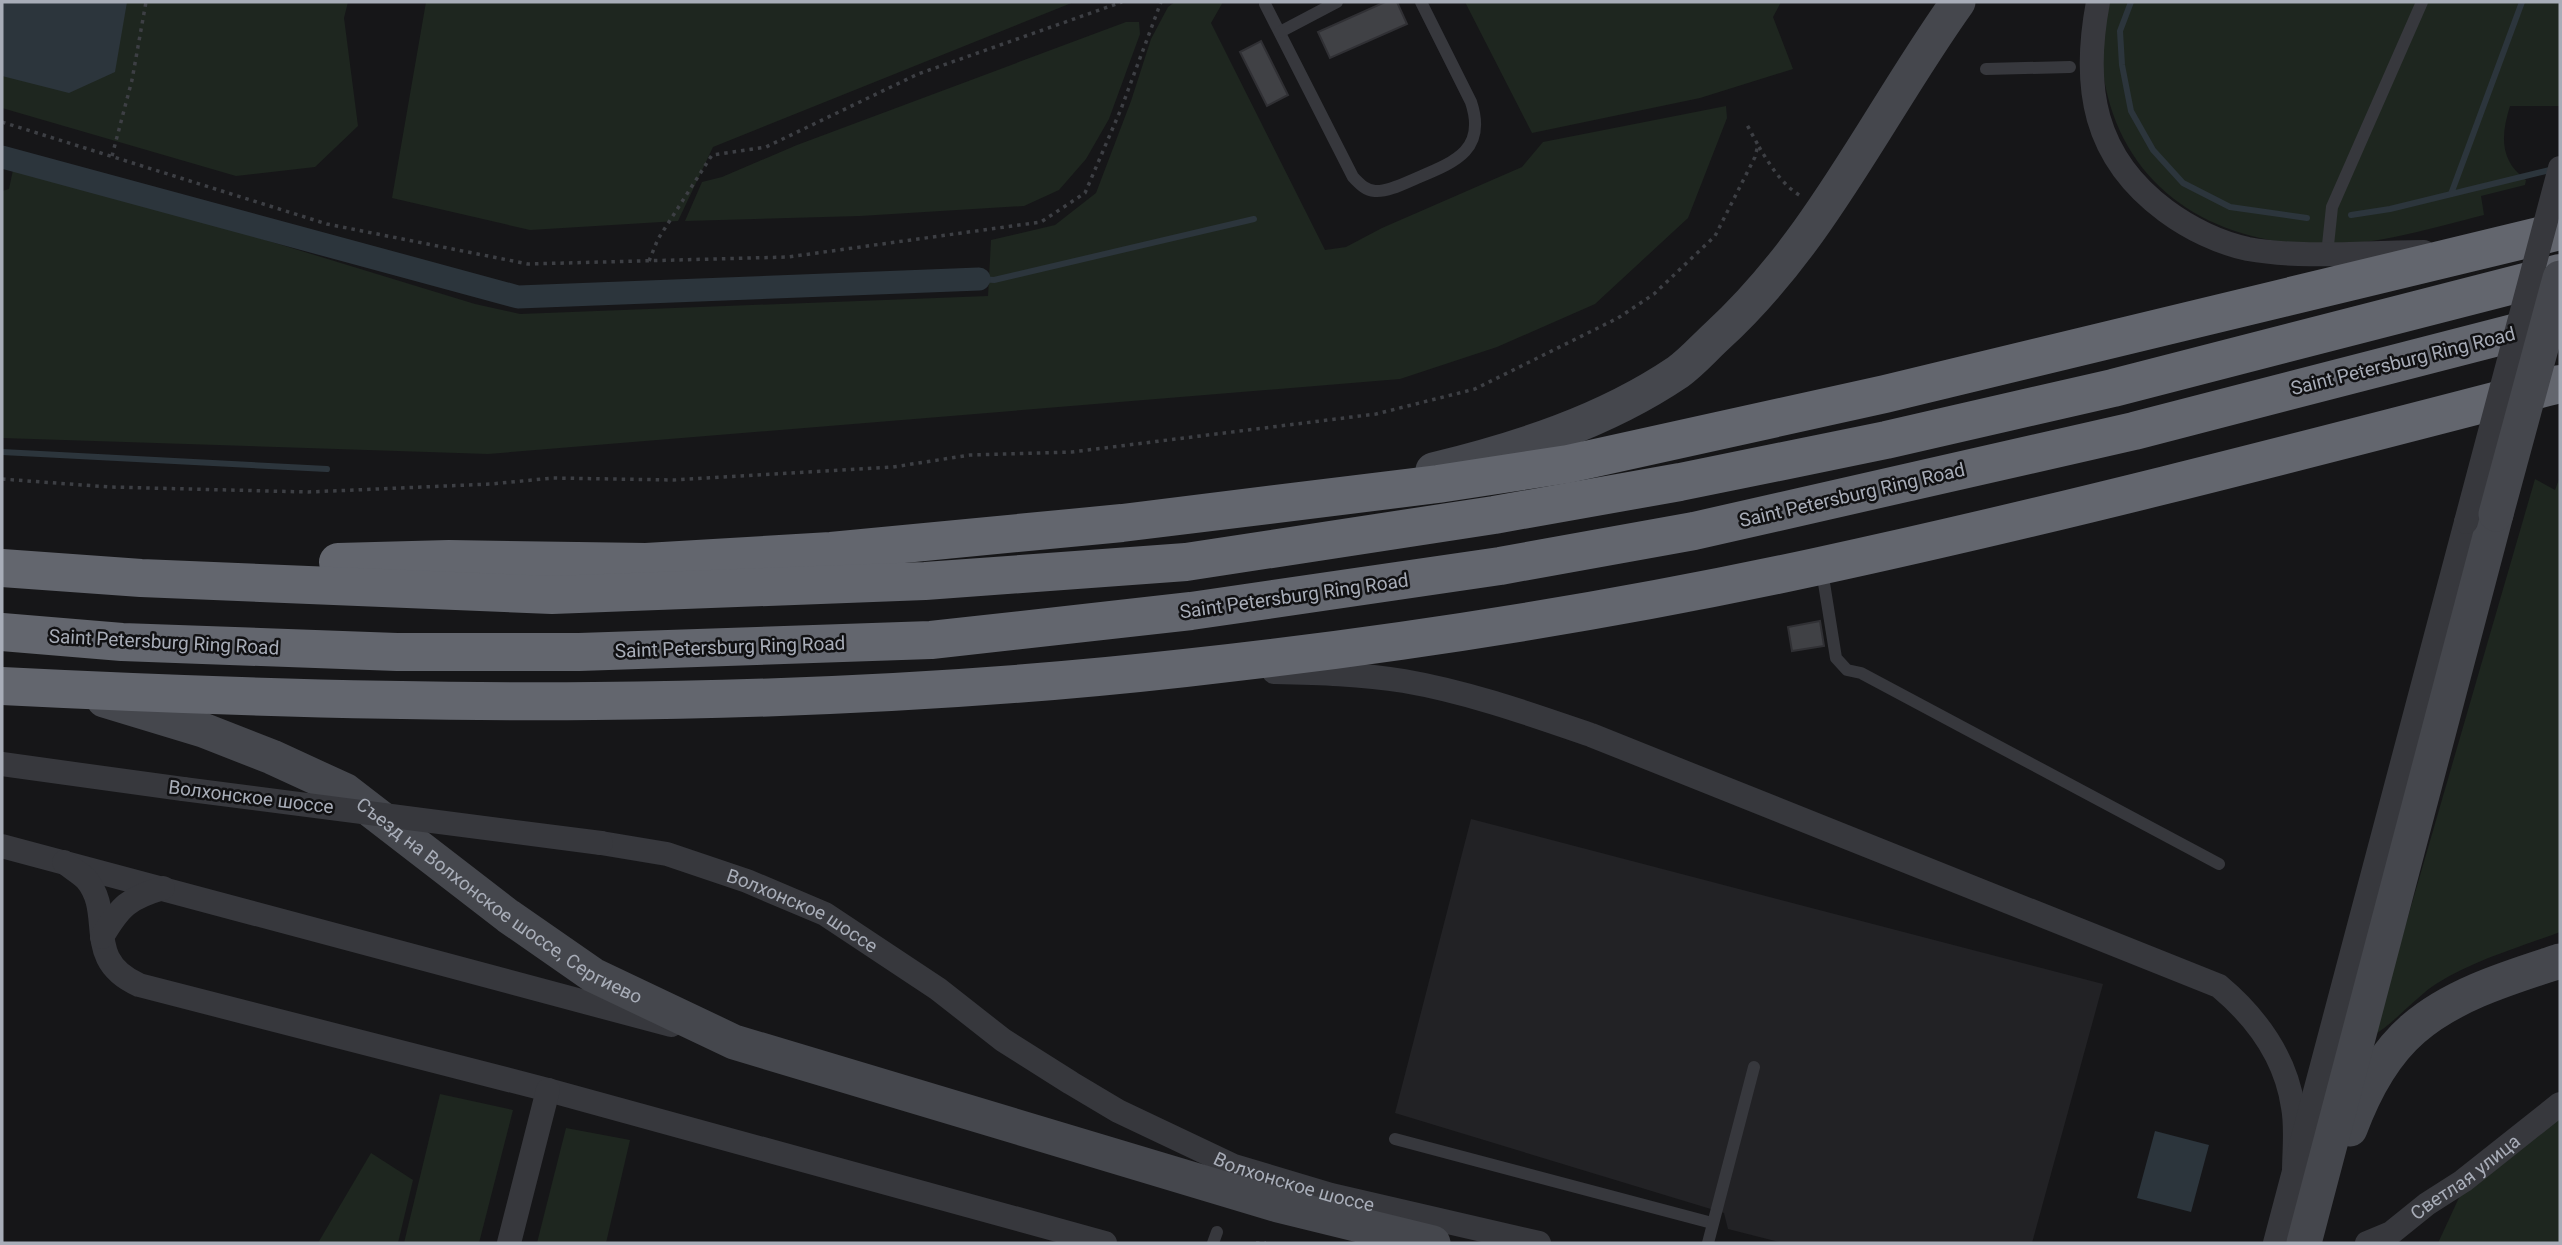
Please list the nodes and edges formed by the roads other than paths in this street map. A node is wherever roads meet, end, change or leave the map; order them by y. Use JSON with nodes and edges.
{"nodes":[{"id":1,"x":1338,"y":2,"type":"edge"},
{"id":2,"x":1421,"y":2,"type":"edge"},
{"id":3,"x":1958,"y":2,"type":"edge"},
{"id":4,"x":2098,"y":2,"type":"edge"},
{"id":5,"x":2422,"y":2,"type":"edge"},
{"id":6,"x":1265,"y":4,"type":"dead end"},
{"id":7,"x":1280,"y":32,"type":"junction"},
{"id":8,"x":2070,"y":67,"type":"dead end"},
{"id":9,"x":1986,"y":69,"type":"dead end"},
{"id":10,"x":2560,"y":168,"type":"edge"},
{"id":11,"x":2560,"y":231,"type":"edge"},
{"id":12,"x":2328,"y":245,"type":"dead end"},
{"id":13,"x":2481,"y":251,"type":"junction"},
{"id":14,"x":2560,"y":275,"type":"edge"},
{"id":15,"x":2560,"y":321,"type":"edge"},
{"id":16,"x":2560,"y":384,"type":"edge"},
{"id":17,"x":1313,"y":501,"type":"junction"},
{"id":18,"x":2481,"y":518,"type":"junction"},
{"id":19,"x":2,"y":568,"type":"edge"},
{"id":20,"x":53,"y":571,"type":"junction"},
{"id":21,"x":1823,"y":577,"type":"dead end"},
{"id":22,"x":2,"y":632,"type":"edge"},
{"id":23,"x":1179,"y":669,"type":"junction"},
{"id":24,"x":2,"y":686,"type":"edge"},
{"id":25,"x":67,"y":689,"type":"junction"},
{"id":26,"x":2,"y":764,"type":"edge"},
{"id":27,"x":2,"y":846,"type":"edge"},
{"id":28,"x":64,"y":862,"type":"junction"},
{"id":29,"x":2219,"y":864,"type":"dead end"},
{"id":30,"x":163,"y":888,"type":"junction"},
{"id":31,"x":102,"y":937,"type":"junction"},
{"id":32,"x":2560,"y":961,"type":"edge"},
{"id":33,"x":734,"y":1042,"type":"junction"},
{"id":34,"x":1754,"y":1067,"type":"dead end"},
{"id":35,"x":548,"y":1090,"type":"junction"},
{"id":36,"x":2560,"y":1104,"type":"edge"},
{"id":37,"x":1395,"y":1139,"type":"dead end"},
{"id":38,"x":2294,"y":1172,"type":"junction"},
{"id":39,"x":1712,"y":1223,"type":"junction"},
{"id":40,"x":2307,"y":1231,"type":"edge"},
{"id":41,"x":509,"y":1243,"type":"edge"},
{"id":42,"x":1105,"y":1243,"type":"edge"},
{"id":43,"x":1433,"y":1243,"type":"edge"},
{"id":44,"x":1539,"y":1243,"type":"edge"},
{"id":45,"x":1708,"y":1243,"type":"edge"},
{"id":46,"x":2275,"y":1243,"type":"edge"},
{"id":47,"x":2367,"y":1243,"type":"edge"}],
"edges":[{"from":1,"to":7,"type":"lane"},
{"from":2,"to":7,"type":"lane"},
{"from":3,"to":17,"type":"main road"},
{"from":4,"to":13,"type":"street"},
{"from":5,"to":12,"type":"lane"},
{"from":6,"to":7,"type":"lane"},
{"from":8,"to":9,"type":"lane"},
{"from":10,"to":18,"type":"street","bridge":true},
{"from":11,"to":13,"type":"highway"},
{"from":13,"to":17,"type":"highway"},
{"from":14,"to":18,"type":"main road","bridge":true},
{"from":14,"to":20,"type":"highway"},
{"from":15,"to":22,"type":"highway","name":"Saint Petersburg Ring Road"},
{"from":16,"to":23,"type":"highway"},
{"from":17,"to":20,"type":"highway"},
{"from":18,"to":38,"type":"street"},
{"from":18,"to":40,"type":"main road"},
{"from":19,"to":20,"type":"highway"},
{"from":21,"to":29,"type":"lane"},
{"from":23,"to":25,"type":"highway"},
{"from":23,"to":38,"type":"street"},
{"from":24,"to":25,"type":"highway"},
{"from":25,"to":33,"type":"main road","name":"Съезд на Волхонское шоссе, Сергиево"},
{"from":26,"to":44,"type":"street","name":"Волхонское шоссе","bridge":true},
{"from":27,"to":28,"type":"street","name":"Волхонское шоссе"},
{"from":28,"to":30,"type":"street","name":"Волхонское шоссе"},
{"from":28,"to":31,"type":"street"},
{"from":30,"to":31,"type":"street"},
{"from":30,"to":33,"type":"street","name":"Волхонское шоссе"},
{"from":31,"to":35,"type":"street"},
{"from":32,"to":40,"type":"main road"},
{"from":33,"to":43,"type":"main road","name":"Волхонское шоссе"},
{"from":34,"to":39,"type":"lane"},
{"from":35,"to":41,"type":"street"},
{"from":35,"to":42,"type":"street"},
{"from":36,"to":47,"type":"street","name":"Светлая улица"},
{"from":37,"to":39,"type":"lane"},
{"from":38,"to":46,"type":"street"},
{"from":39,"to":45,"type":"lane"}]}
